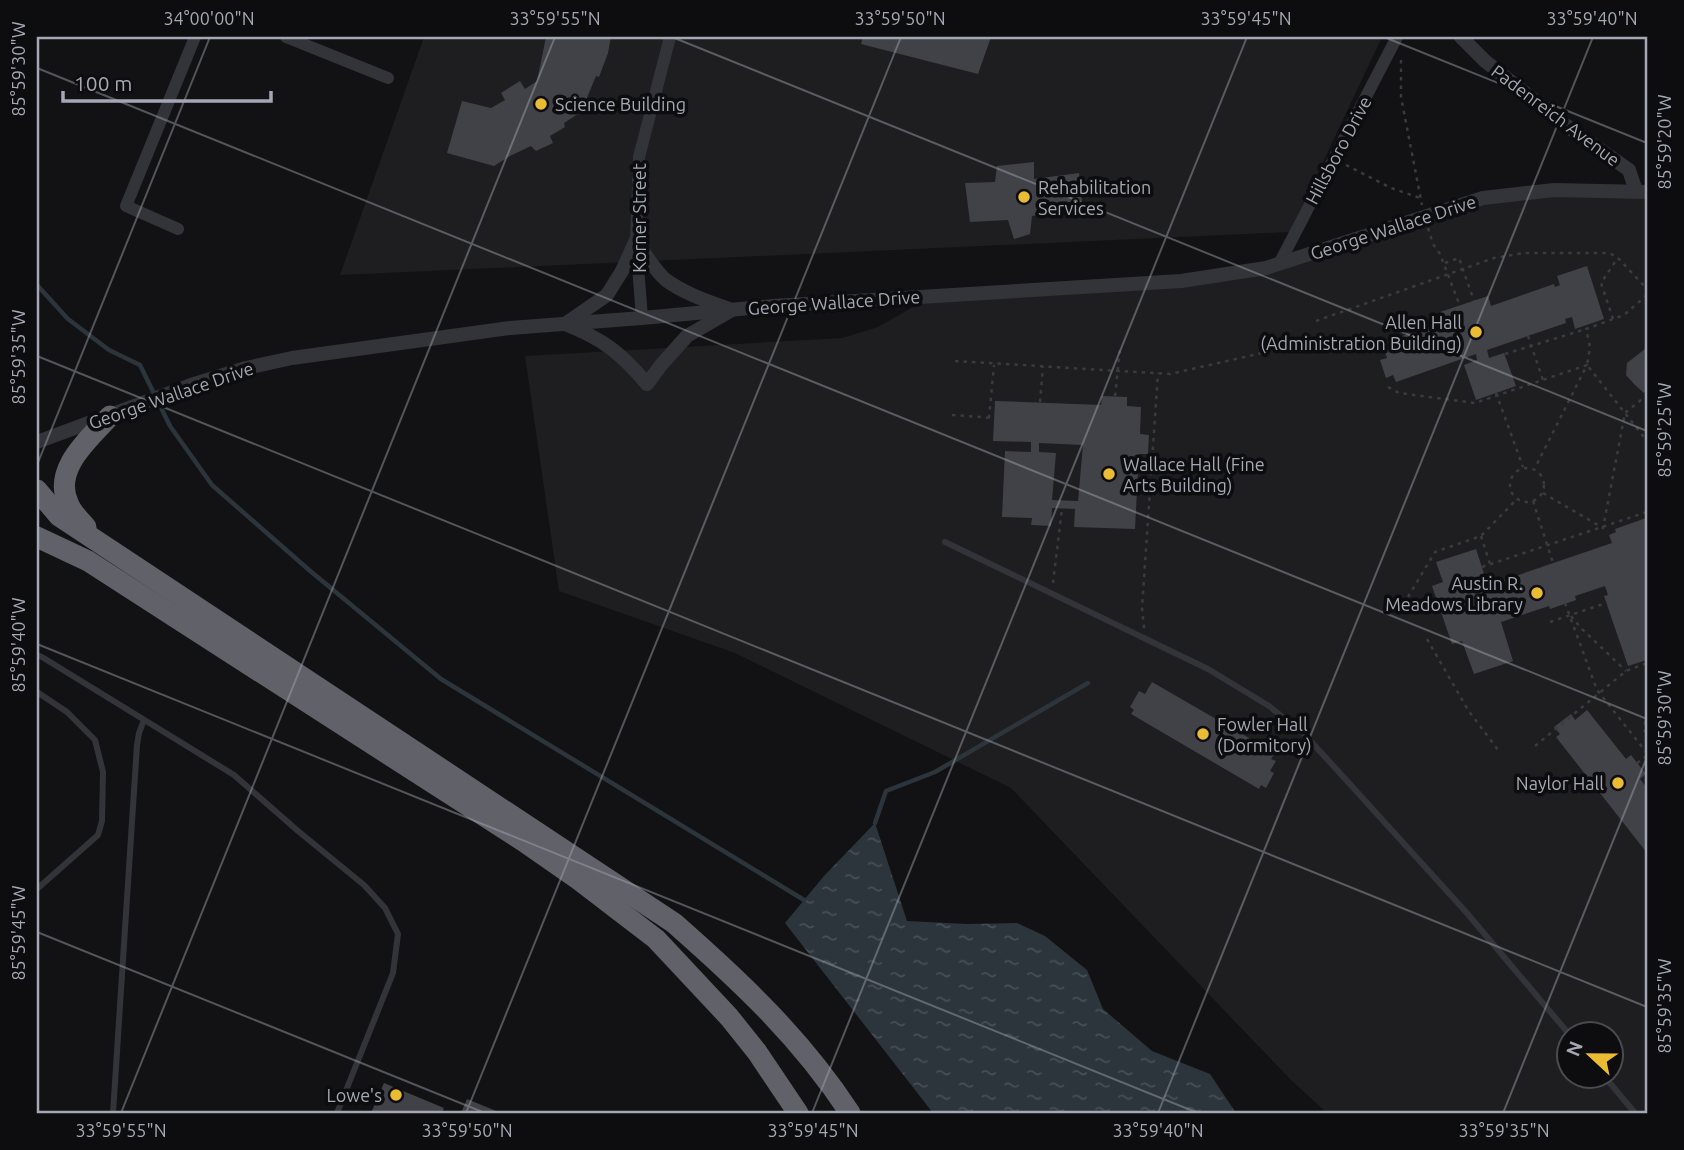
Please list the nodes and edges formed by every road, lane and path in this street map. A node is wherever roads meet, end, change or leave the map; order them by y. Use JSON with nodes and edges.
{"nodes":[{"id":1,"x":195,"y":37,"type":"edge"},
{"id":2,"x":286,"y":37,"type":"edge"},
{"id":3,"x":670,"y":37,"type":"edge"},
{"id":4,"x":1397,"y":37,"type":"edge"},
{"id":5,"x":1461,"y":37,"type":"edge"},
{"id":6,"x":1401,"y":61,"type":"dead end"},
{"id":7,"x":388,"y":78,"type":"dead end"},
{"id":8,"x":1334,"y":159,"type":"junction"},
{"id":9,"x":1642,"y":191,"type":"edge"},
{"id":10,"x":1420,"y":198,"type":"junction"},
{"id":11,"x":1425,"y":216,"type":"junction"},
{"id":12,"x":178,"y":229,"type":"dead end"},
{"id":13,"x":636,"y":240,"type":"junction"},
{"id":14,"x":1618,"y":257,"type":"junction"},
{"id":15,"x":1279,"y":264,"type":"junction"},
{"id":16,"x":1444,"y":264,"type":"junction"},
{"id":17,"x":1462,"y":269,"type":"junction"},
{"id":18,"x":1448,"y":274,"type":"junction"},
{"id":19,"x":1647,"y":289,"type":"edge"},
{"id":20,"x":1647,"y":295,"type":"edge"},
{"id":21,"x":1474,"y":301,"type":"dead end"},
{"id":22,"x":1460,"y":306,"type":"dead end"},
{"id":23,"x":732,"y":310,"type":"junction"},
{"id":24,"x":642,"y":318,"type":"junction"},
{"id":25,"x":1613,"y":319,"type":"junction"},
{"id":26,"x":1315,"y":321,"type":"dead end"},
{"id":27,"x":565,"y":324,"type":"junction"},
{"id":28,"x":1586,"y":329,"type":"junction"},
{"id":29,"x":1528,"y":336,"type":"dead end"},
{"id":30,"x":1532,"y":346,"type":"junction"},
{"id":31,"x":1284,"y":348,"type":"dead end"},
{"id":32,"x":1120,"y":349,"type":"dead end"},
{"id":33,"x":1505,"y":354,"type":"dead end"},
{"id":34,"x":955,"y":361,"type":"dead end"},
{"id":35,"x":994,"y":364,"type":"junction"},
{"id":36,"x":1587,"y":365,"type":"junction"},
{"id":37,"x":1043,"y":367,"type":"junction"},
{"id":38,"x":1117,"y":371,"type":"junction"},
{"id":39,"x":1158,"y":373,"type":"junction"},
{"id":40,"x":1543,"y":380,"type":"junction"},
{"id":41,"x":1388,"y":387,"type":"dead end"},
{"id":42,"x":1497,"y":394,"type":"junction"},
{"id":43,"x":1647,"y":395,"type":"edge"},
{"id":44,"x":1115,"y":397,"type":"dead end"},
{"id":45,"x":1040,"y":402,"type":"dead end"},
{"id":46,"x":1625,"y":413,"type":"junction"},
{"id":47,"x":952,"y":415,"type":"dead end"},
{"id":48,"x":110,"y":416,"type":"junction"},
{"id":49,"x":1647,"y":440,"type":"edge"},
{"id":50,"x":37,"y":442,"type":"edge"},
{"id":51,"x":1523,"y":467,"type":"junction"},
{"id":52,"x":1535,"y":468,"type":"junction"},
{"id":53,"x":37,"y":489,"type":"edge"},
{"id":54,"x":1137,"y":493,"type":"dead end"},
{"id":55,"x":1543,"y":493,"type":"junction"},
{"id":56,"x":1149,"y":494,"type":"junction"},
{"id":57,"x":1517,"y":499,"type":"junction"},
{"id":58,"x":1533,"y":501,"type":"junction"},
{"id":59,"x":1062,"y":508,"type":"dead end"},
{"id":60,"x":37,"y":511,"type":"edge"},
{"id":61,"x":1647,"y":512,"type":"edge"},
{"id":62,"x":1603,"y":528,"type":"junction"},
{"id":63,"x":1481,"y":536,"type":"junction"},
{"id":64,"x":37,"y":537,"type":"edge"},
{"id":65,"x":945,"y":542,"type":"dead end"},
{"id":66,"x":102,"y":544,"type":"junction"},
{"id":67,"x":1547,"y":546,"type":"junction"},
{"id":68,"x":88,"y":561,"type":"junction"},
{"id":69,"x":1553,"y":563,"type":"dead end"},
{"id":70,"x":1490,"y":564,"type":"junction"},
{"id":71,"x":1482,"y":567,"type":"dead end"},
{"id":72,"x":1051,"y":593,"type":"junction"},
{"id":73,"x":1408,"y":597,"type":"dead end"},
{"id":74,"x":1565,"y":603,"type":"dead end"},
{"id":75,"x":1606,"y":603,"type":"dead end"},
{"id":76,"x":1570,"y":615,"type":"junction"},
{"id":77,"x":1550,"y":622,"type":"dead end"},
{"id":78,"x":1145,"y":639,"type":"junction"},
{"id":79,"x":1427,"y":639,"type":"dead end"},
{"id":80,"x":37,"y":656,"type":"edge"},
{"id":81,"x":1647,"y":663,"type":"edge"},
{"id":82,"x":1626,"y":671,"type":"junction"},
{"id":83,"x":37,"y":692,"type":"edge"},
{"id":84,"x":1600,"y":694,"type":"junction"},
{"id":85,"x":1647,"y":713,"type":"edge"},
{"id":86,"x":144,"y":720,"type":"junction"},
{"id":87,"x":1647,"y":735,"type":"edge"},
{"id":88,"x":1535,"y":746,"type":"dead end"},
{"id":89,"x":1498,"y":750,"type":"dead end"},
{"id":90,"x":1647,"y":754,"type":"edge"},
{"id":91,"x":1637,"y":763,"type":"dead end"},
{"id":92,"x":37,"y":889,"type":"edge"},
{"id":93,"x":1557,"y":1020,"type":"edge"},
{"id":94,"x":1616,"y":1090,"type":"edge"},
{"id":95,"x":113,"y":1113,"type":"edge"},
{"id":96,"x":337,"y":1113,"type":"edge"},
{"id":97,"x":798,"y":1113,"type":"edge"},
{"id":98,"x":850,"y":1113,"type":"edge"},
{"id":99,"x":1635,"y":1113,"type":"edge"}],
"edges":[{"from":1,"to":12,"type":"street"},
{"from":2,"to":7,"type":"street"},
{"from":3,"to":13,"type":"street","name":"Korner Street"},
{"from":4,"to":8,"type":"street","name":"Hillsboro Drive"},
{"from":5,"to":9,"type":"street","name":"Padenreich Avenue"},
{"from":6,"to":10,"type":"path"},
{"from":8,"to":10,"type":"path"},
{"from":8,"to":15,"type":"street","name":"Hillsboro Drive"},
{"from":9,"to":11,"type":"street","name":"George Wallace Drive"},
{"from":10,"to":11,"type":"path"},
{"from":11,"to":15,"type":"street","name":"George Wallace Drive"},
{"from":11,"to":16,"type":"path"},
{"from":13,"to":23,"type":"street"},
{"from":13,"to":24,"type":"street","name":"Korner Street"},
{"from":13,"to":27,"type":"street"},
{"from":14,"to":17,"type":"path"},
{"from":14,"to":19,"type":"path"},
{"from":14,"to":25,"type":"path"},
{"from":15,"to":23,"type":"street","name":"George Wallace Drive"},
{"from":16,"to":17,"type":"path"},
{"from":16,"to":18,"type":"path"},
{"from":17,"to":18,"type":"path"},
{"from":17,"to":21,"type":"path"},
{"from":18,"to":22,"type":"path"},
{"from":18,"to":26,"type":"path"},
{"from":20,"to":25,"type":"path"},
{"from":23,"to":24,"type":"street","name":"George Wallace Drive"},
{"from":23,"to":27,"type":"street"},
{"from":24,"to":27,"type":"street","name":"George Wallace Drive"},
{"from":25,"to":28,"type":"path"},
{"from":27,"to":48,"type":"street","name":"George Wallace Drive"},
{"from":28,"to":30,"type":"path"},
{"from":28,"to":36,"type":"path"},
{"from":29,"to":30,"type":"path"},
{"from":30,"to":33,"type":"path"},
{"from":30,"to":40,"type":"path"},
{"from":31,"to":39,"type":"path"},
{"from":32,"to":38,"type":"path"},
{"from":34,"to":35,"type":"path"},
{"from":35,"to":37,"type":"path"},
{"from":35,"to":47,"type":"path"},
{"from":36,"to":40,"type":"path"},
{"from":36,"to":46,"type":"path"},
{"from":36,"to":52,"type":"path"},
{"from":37,"to":38,"type":"path"},
{"from":37,"to":45,"type":"path"},
{"from":38,"to":39,"type":"path"},
{"from":38,"to":44,"type":"path"},
{"from":39,"to":56,"type":"path"},
{"from":40,"to":42,"type":"path"},
{"from":41,"to":42,"type":"path"},
{"from":42,"to":51,"type":"path"},
{"from":43,"to":46,"type":"path"},
{"from":46,"to":49,"type":"path"},
{"from":46,"to":62,"type":"path"},
{"from":48,"to":50,"type":"street","name":"George Wallace Drive"},
{"from":48,"to":66,"type":"highway"},
{"from":51,"to":52,"type":"path"},
{"from":51,"to":57,"type":"path"},
{"from":52,"to":55,"type":"path"},
{"from":53,"to":66,"type":"highway"},
{"from":54,"to":56,"type":"path"},
{"from":55,"to":58,"type":"path"},
{"from":55,"to":62,"type":"path"},
{"from":56,"to":78,"type":"path"},
{"from":57,"to":58,"type":"path"},
{"from":57,"to":63,"type":"path"},
{"from":58,"to":67,"type":"path"},
{"from":59,"to":72,"type":"path"},
{"from":60,"to":68,"type":"highway"},
{"from":61,"to":62,"type":"path"},
{"from":62,"to":67,"type":"path"},
{"from":63,"to":70,"type":"path"},
{"from":63,"to":73,"type":"path"},
{"from":64,"to":68,"type":"highway"},
{"from":65,"to":72,"type":"lane"},
{"from":66,"to":98,"type":"highway"},
{"from":67,"to":69,"type":"path"},
{"from":67,"to":70,"type":"path"},
{"from":68,"to":97,"type":"highway"},
{"from":70,"to":71,"type":"path"},
{"from":72,"to":78,"type":"lane"},
{"from":74,"to":76,"type":"path"},
{"from":75,"to":76,"type":"path"},
{"from":76,"to":77,"type":"path"},
{"from":76,"to":82,"type":"path"},
{"from":76,"to":84,"type":"path"},
{"from":78,"to":93,"type":"lane"},
{"from":79,"to":89,"type":"path"},
{"from":80,"to":86,"type":"lane"},
{"from":81,"to":82,"type":"path"},
{"from":82,"to":84,"type":"path"},
{"from":83,"to":92,"type":"lane"},
{"from":84,"to":88,"type":"path"},
{"from":84,"to":90,"type":"path"},
{"from":85,"to":87,"type":"path"},
{"from":86,"to":95,"type":"lane"},
{"from":86,"to":96,"type":"lane"},
{"from":90,"to":91,"type":"path"},
{"from":94,"to":99,"type":"lane"}]}
